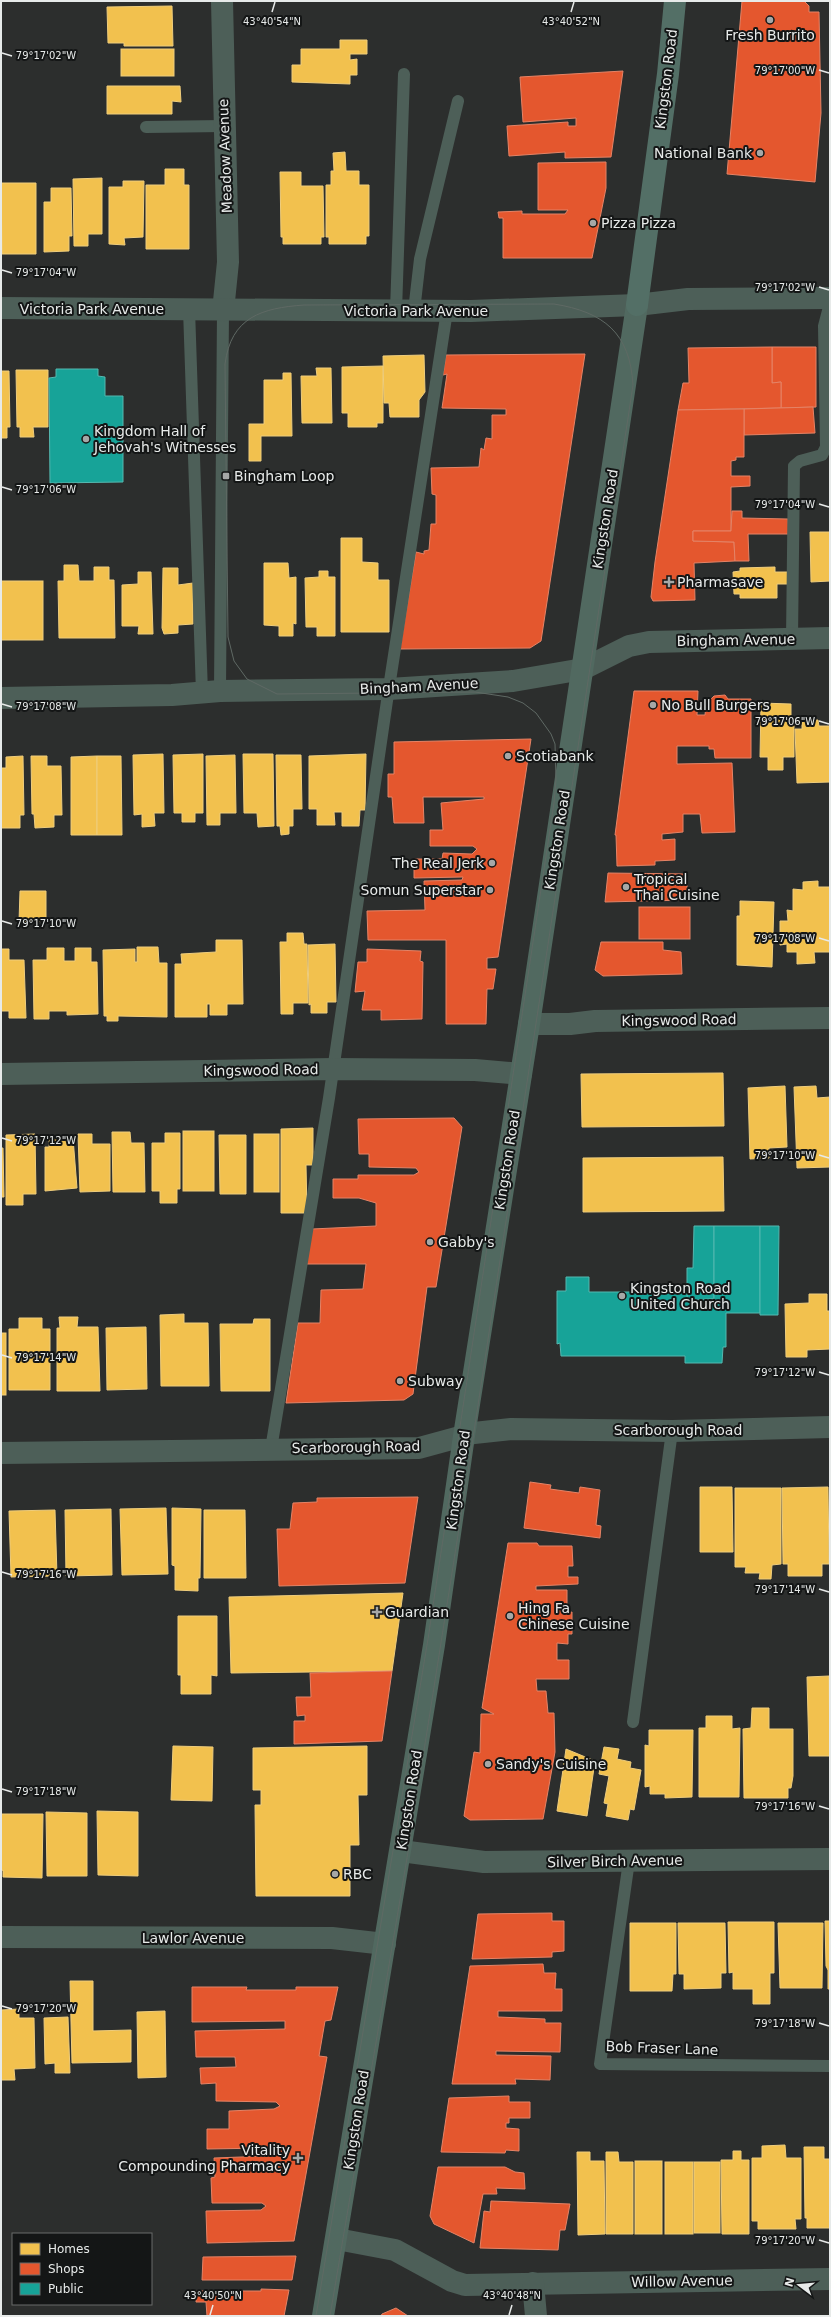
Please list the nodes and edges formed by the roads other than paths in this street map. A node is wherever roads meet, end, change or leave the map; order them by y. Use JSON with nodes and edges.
{"nodes":[{"id":1,"x":222,"y":1,"type":"edge"},
{"id":2,"x":675,"y":1,"type":"edge"},
{"id":3,"x":404,"y":74,"type":"dead end"},
{"id":4,"x":458,"y":101,"type":"dead end"},
{"id":5,"x":146,"y":126,"type":"dead end"},
{"id":6,"x":224,"y":126,"type":"junction"},
{"id":7,"x":830,"y":298,"type":"edge"},
{"id":8,"x":830,"y":302,"type":"edge"},
{"id":9,"x":637,"y":305,"type":"junction"},
{"id":10,"x":1,"y":308,"type":"edge"},
{"id":11,"x":189,"y":309,"type":"junction"},
{"id":12,"x":224,"y":311,"type":"junction"},
{"id":13,"x":405,"y":311,"type":"junction"},
{"id":14,"x":447,"y":311,"type":"junction"},
{"id":15,"x":830,"y":638,"type":"edge"},
{"id":16,"x":792,"y":639,"type":"junction"},
{"id":17,"x":583,"y":669,"type":"junction"},
{"id":18,"x":389,"y":689,"type":"junction"},
{"id":19,"x":211,"y":692,"type":"junction"},
{"id":20,"x":1,"y":698,"type":"edge"},
{"id":21,"x":830,"y":1018,"type":"edge"},
{"id":22,"x":529,"y":1024,"type":"junction"},
{"id":23,"x":333,"y":1069,"type":"junction"},
{"id":24,"x":1,"y":1074,"type":"edge"},
{"id":25,"x":521,"y":1074,"type":"junction"},
{"id":26,"x":830,"y":1427,"type":"edge"},
{"id":27,"x":672,"y":1431,"type":"junction"},
{"id":28,"x":464,"y":1436,"type":"junction"},
{"id":29,"x":271,"y":1449,"type":"junction"},
{"id":30,"x":1,"y":1453,"type":"edge"},
{"id":31,"x":633,"y":1722,"type":"dead end"},
{"id":32,"x":401,"y":1851,"type":"junction"},
{"id":33,"x":830,"y":1859,"type":"edge"},
{"id":34,"x":629,"y":1861,"type":"junction"},
{"id":35,"x":1,"y":1937,"type":"edge"},
{"id":36,"x":386,"y":1944,"type":"junction"},
{"id":37,"x":830,"y":2066,"type":"edge"},
{"id":38,"x":336,"y":2239,"type":"junction"},
{"id":39,"x":830,"y":2279,"type":"edge"},
{"id":40,"x":533,"y":2283,"type":"junction"},
{"id":41,"x":323,"y":2316,"type":"edge"},
{"id":42,"x":536,"y":2316,"type":"edge"}],
"edges":[{"from":1,"to":6,"type":"street","name":"Meadow Avenue"},
{"from":2,"to":9,"type":"main road","name":"Kingston Road"},
{"from":3,"to":13,"type":"lane"},
{"from":4,"to":13,"type":"lane"},
{"from":5,"to":6,"type":"lane"},
{"from":6,"to":12,"type":"street","name":"Meadow Avenue"},
{"from":7,"to":9,"type":"street","name":"Victoria Park Avenue"},
{"from":8,"to":16,"type":"lane"},
{"from":9,"to":14,"type":"street","name":"Victoria Park Avenue"},
{"from":9,"to":17,"type":"main road","name":"Kingston Road"},
{"from":10,"to":11,"type":"street","name":"Victoria Park Avenue"},
{"from":11,"to":12,"type":"street","name":"Victoria Park Avenue"},
{"from":11,"to":19,"type":"lane"},
{"from":12,"to":13,"type":"street","name":"Victoria Park Avenue"},
{"from":12,"to":19,"type":"lane"},
{"from":13,"to":14,"type":"street","name":"Victoria Park Avenue"},
{"from":14,"to":18,"type":"lane"},
{"from":15,"to":16,"type":"street","name":"Bingham Avenue"},
{"from":16,"to":17,"type":"street","name":"Bingham Avenue"},
{"from":17,"to":18,"type":"street","name":"Bingham Avenue"},
{"from":17,"to":22,"type":"main road","name":"Kingston Road"},
{"from":18,"to":19,"type":"street","name":"Bingham Avenue"},
{"from":18,"to":23,"type":"lane"},
{"from":19,"to":20,"type":"street","name":"Bingham Avenue"},
{"from":21,"to":22,"type":"street","name":"Kingswood Road"},
{"from":22,"to":25,"type":"main road","name":"Kingston Road"},
{"from":23,"to":24,"type":"street","name":"Kingswood Road"},
{"from":23,"to":25,"type":"street","name":"Kingswood Road"},
{"from":23,"to":29,"type":"lane"},
{"from":25,"to":28,"type":"main road","name":"Kingston Road"},
{"from":26,"to":27,"type":"street","name":"Scarborough Road"},
{"from":27,"to":28,"type":"street","name":"Scarborough Road"},
{"from":27,"to":31,"type":"lane"},
{"from":28,"to":29,"type":"street","name":"Scarborough Road"},
{"from":28,"to":32,"type":"main road","name":"Kingston Road"},
{"from":29,"to":30,"type":"street","name":"Scarborough Road"},
{"from":32,"to":34,"type":"street","name":"Silver Birch Avenue"},
{"from":32,"to":36,"type":"main road","name":"Kingston Road"},
{"from":33,"to":34,"type":"street","name":"Silver Birch Avenue"},
{"from":34,"to":37,"type":"lane","name":"Bob Fraser Lane"},
{"from":35,"to":36,"type":"street","name":"Lawlor Avenue"},
{"from":36,"to":38,"type":"main road","name":"Kingston Road"},
{"from":38,"to":40,"type":"street","name":"Willow Avenue"},
{"from":38,"to":41,"type":"main road","name":"Kingston Road"},
{"from":39,"to":40,"type":"street","name":"Willow Avenue"},
{"from":40,"to":42,"type":"street"}]}
